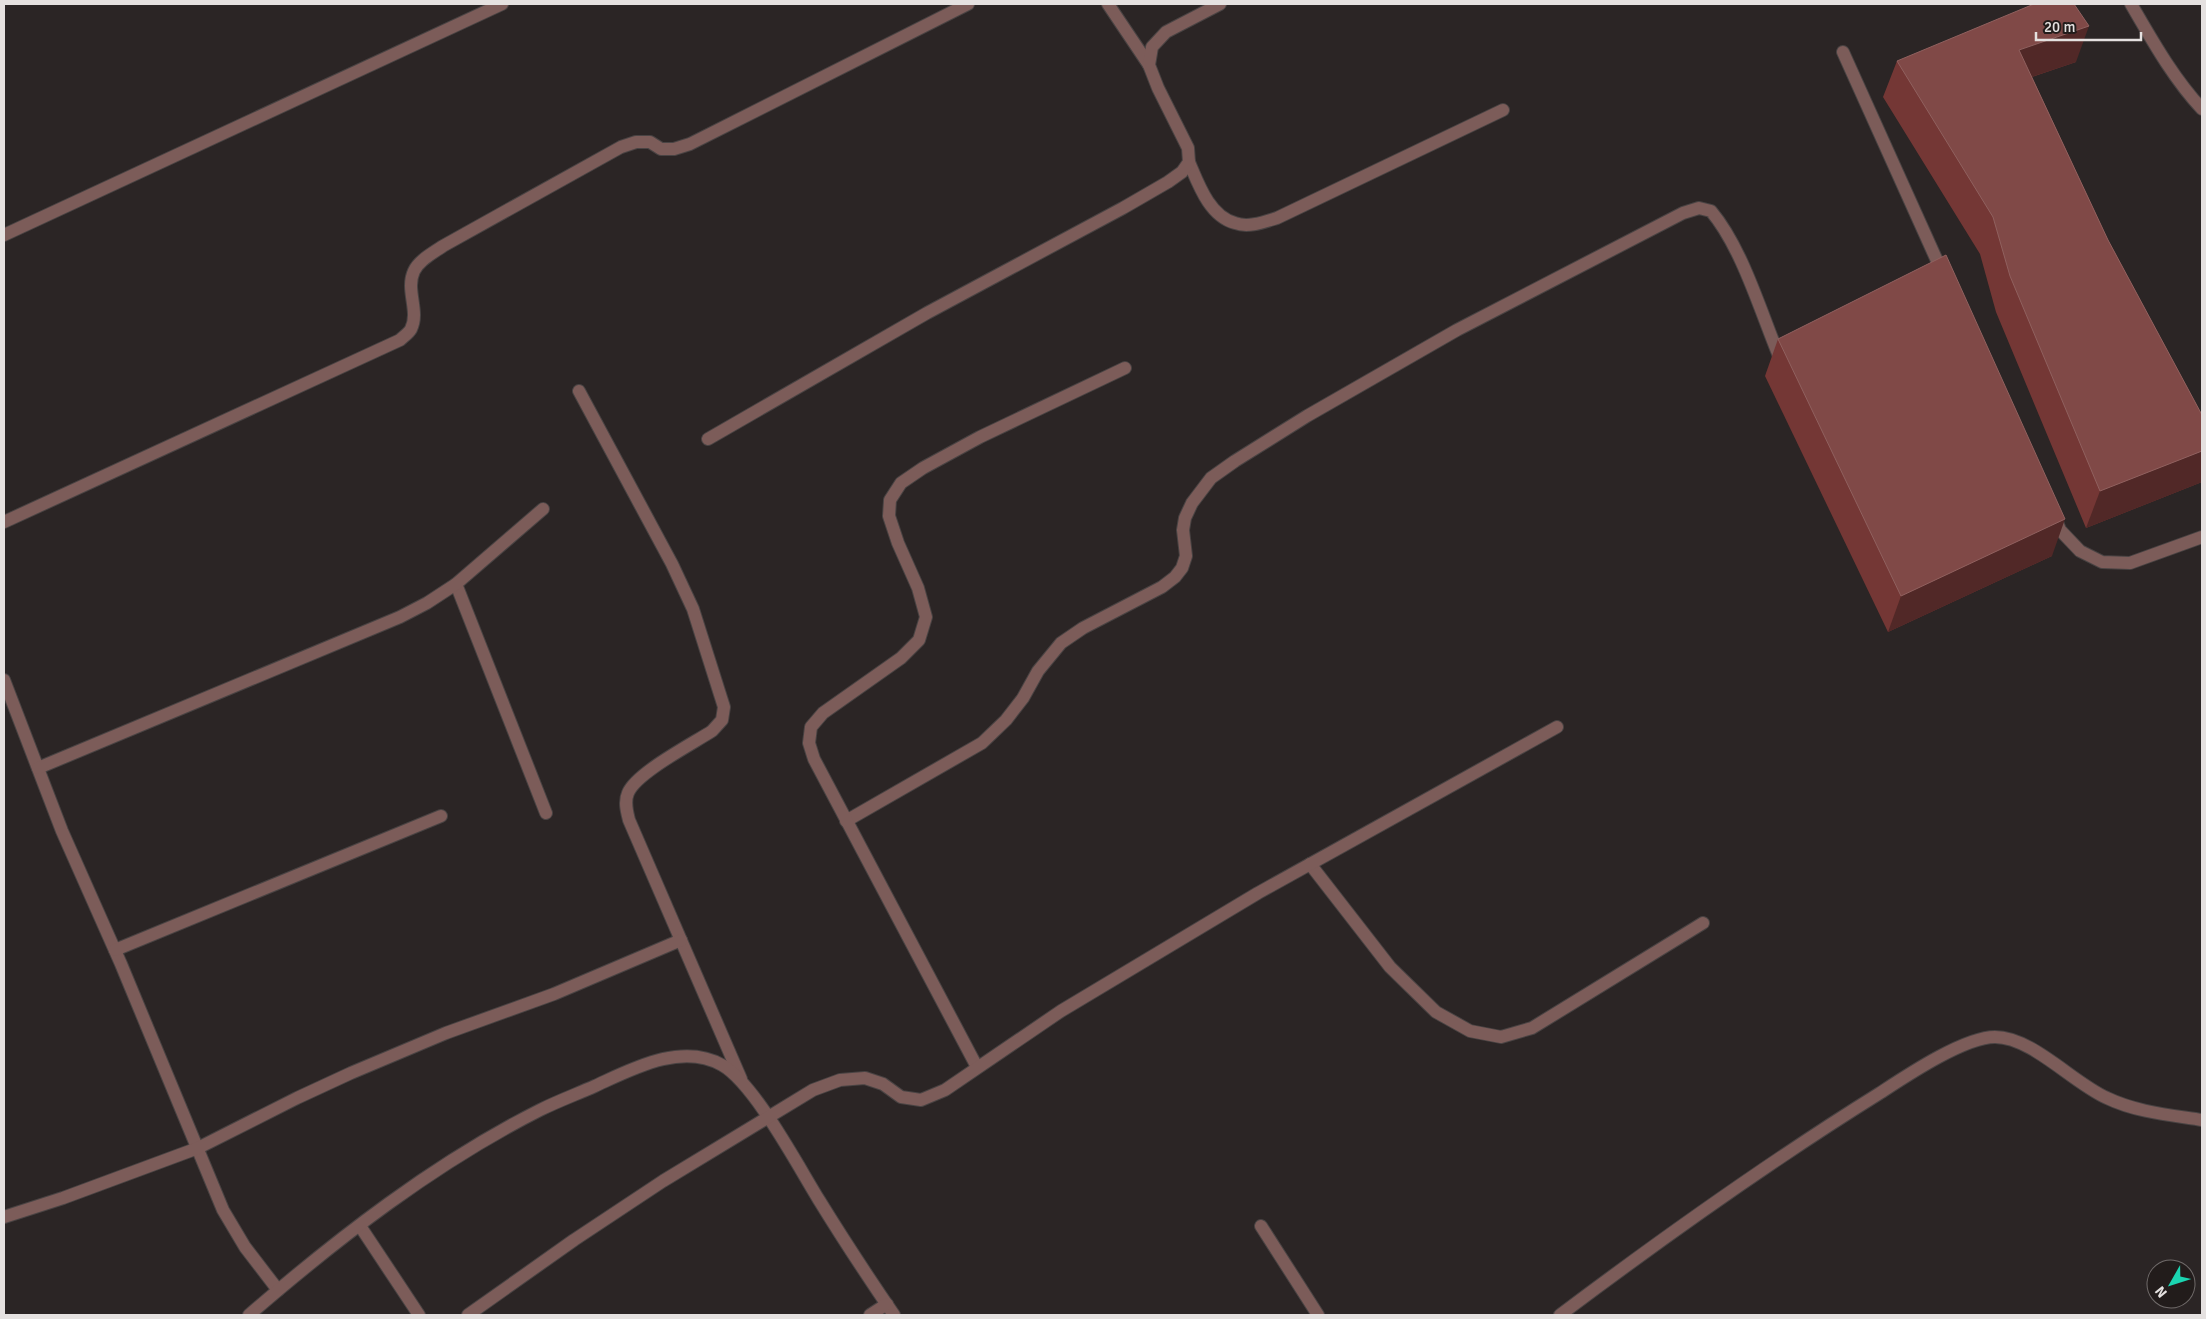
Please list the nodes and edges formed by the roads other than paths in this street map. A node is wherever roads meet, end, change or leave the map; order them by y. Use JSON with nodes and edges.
{"nodes":[{"id":1,"x":502,"y":4,"type":"edge"},
{"id":2,"x":968,"y":4,"type":"edge"},
{"id":3,"x":1108,"y":4,"type":"edge"},
{"id":4,"x":1220,"y":4,"type":"edge"},
{"id":5,"x":2131,"y":4,"type":"edge"},
{"id":6,"x":1842,"y":52,"type":"dead end"},
{"id":7,"x":1149,"y":65,"type":"junction"},
{"id":8,"x":2202,"y":109,"type":"edge"},
{"id":9,"x":1503,"y":110,"type":"dead end"},
{"id":10,"x":1189,"y":162,"type":"junction"},
{"id":11,"x":4,"y":235,"type":"edge"},
{"id":12,"x":1946,"y":282,"type":"edge"},
{"id":13,"x":1779,"y":356,"type":"dead end"},
{"id":14,"x":1125,"y":368,"type":"dead end"},
{"id":15,"x":580,"y":391,"type":"dead end"},
{"id":16,"x":708,"y":439,"type":"dead end"},
{"id":17,"x":2048,"y":503,"type":"edge"},
{"id":18,"x":543,"y":508,"type":"dead end"},
{"id":19,"x":4,"y":522,"type":"edge"},
{"id":20,"x":2202,"y":537,"type":"edge"},
{"id":21,"x":456,"y":584,"type":"junction"},
{"id":22,"x":4,"y":680,"type":"edge"},
{"id":23,"x":1557,"y":727,"type":"dead end"},
{"id":24,"x":38,"y":768,"type":"junction"},
{"id":25,"x":546,"y":813,"type":"dead end"},
{"id":26,"x":441,"y":816,"type":"dead end"},
{"id":27,"x":846,"y":821,"type":"junction"},
{"id":28,"x":1310,"y":864,"type":"junction"},
{"id":29,"x":1703,"y":923,"type":"dead end"},
{"id":30,"x":681,"y":940,"type":"junction"},
{"id":31,"x":115,"y":950,"type":"junction"},
{"id":32,"x":977,"y":1068,"type":"junction"},
{"id":33,"x":743,"y":1083,"type":"junction"},
{"id":34,"x":768,"y":1118,"type":"junction"},
{"id":35,"x":2202,"y":1120,"type":"edge"},
{"id":36,"x":198,"y":1148,"type":"junction"},
{"id":37,"x":4,"y":1216,"type":"edge"},
{"id":38,"x":360,"y":1226,"type":"junction"},
{"id":39,"x":1261,"y":1226,"type":"dead end"},
{"id":40,"x":278,"y":1290,"type":"junction"},
{"id":41,"x":887,"y":1304,"type":"junction"},
{"id":42,"x":249,"y":1315,"type":"edge"},
{"id":43,"x":419,"y":1315,"type":"edge"},
{"id":44,"x":468,"y":1315,"type":"edge"},
{"id":45,"x":870,"y":1315,"type":"edge"},
{"id":46,"x":894,"y":1315,"type":"edge"},
{"id":47,"x":1318,"y":1315,"type":"edge"},
{"id":48,"x":1560,"y":1315,"type":"edge"}],
"edges":[{"from":1,"to":11,"type":"street"},
{"from":2,"to":19,"type":"street"},
{"from":3,"to":7,"type":"street"},
{"from":4,"to":7,"type":"street"},
{"from":5,"to":8,"type":"street"},
{"from":6,"to":12,"type":"street"},
{"from":7,"to":10,"type":"street"},
{"from":9,"to":10,"type":"street"},
{"from":10,"to":16,"type":"street"},
{"from":13,"to":27,"type":"street"},
{"from":14,"to":27,"type":"street"},
{"from":15,"to":30,"type":"street"},
{"from":17,"to":20,"type":"street"},
{"from":18,"to":21,"type":"street"},
{"from":21,"to":24,"type":"street"},
{"from":21,"to":25,"type":"street"},
{"from":22,"to":24,"type":"street"},
{"from":23,"to":28,"type":"street"},
{"from":24,"to":31,"type":"street"},
{"from":26,"to":31,"type":"street"},
{"from":27,"to":32,"type":"street"},
{"from":28,"to":29,"type":"street"},
{"from":28,"to":32,"type":"street"},
{"from":30,"to":33,"type":"street"},
{"from":30,"to":36,"type":"street"},
{"from":31,"to":36,"type":"street"},
{"from":32,"to":34,"type":"street"},
{"from":33,"to":34,"type":"street"},
{"from":33,"to":38,"type":"street"},
{"from":34,"to":41,"type":"street"},
{"from":34,"to":44,"type":"street"},
{"from":35,"to":48,"type":"street"},
{"from":36,"to":37,"type":"street"},
{"from":36,"to":40,"type":"street"},
{"from":38,"to":40,"type":"street"},
{"from":38,"to":43,"type":"street"},
{"from":39,"to":47,"type":"street"},
{"from":40,"to":42,"type":"street"},
{"from":41,"to":45,"type":"street"},
{"from":41,"to":46,"type":"street"}]}
